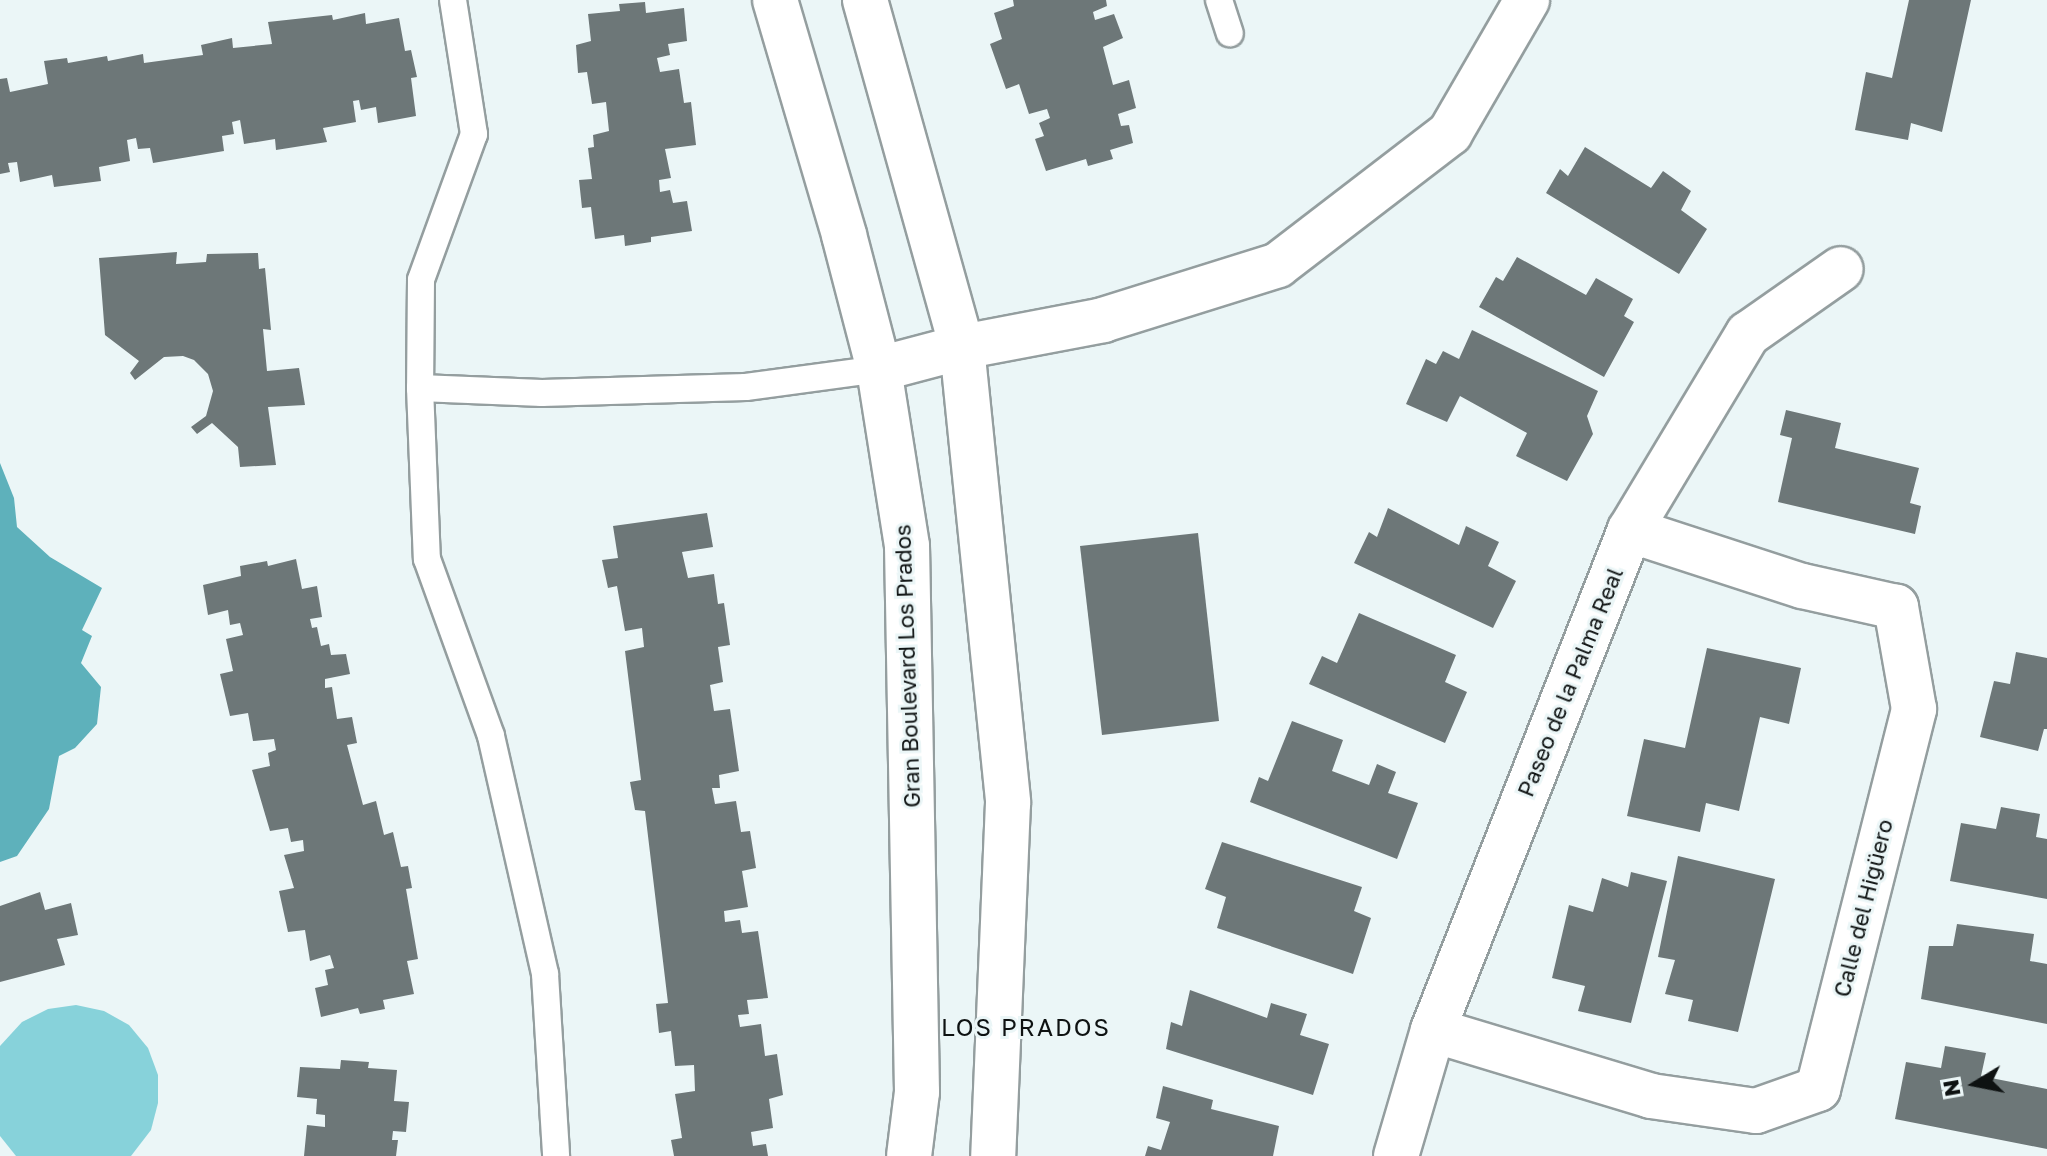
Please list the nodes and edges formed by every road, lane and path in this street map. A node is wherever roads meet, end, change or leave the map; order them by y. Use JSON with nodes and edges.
{"nodes":[{"id":1,"x":453,"y":0,"type":"edge"},
{"id":2,"x":775,"y":0,"type":"edge"},
{"id":3,"x":865,"y":0,"type":"edge"},
{"id":4,"x":1219,"y":0,"type":"edge"},
{"id":5,"x":1527,"y":0,"type":"edge"},
{"id":6,"x":1230,"y":33,"type":"dead end"},
{"id":7,"x":1841,"y":269,"type":"dead end"},
{"id":8,"x":962,"y":347,"type":"junction"},
{"id":9,"x":879,"y":369,"type":"junction"},
{"id":10,"x":420,"y":388,"type":"junction"},
{"id":11,"x":1630,"y":530,"type":"junction"},
{"id":12,"x":1433,"y":1030,"type":"junction"},
{"id":13,"x":556,"y":1156,"type":"edge"},
{"id":14,"x":909,"y":1156,"type":"edge"},
{"id":15,"x":993,"y":1156,"type":"edge"},
{"id":16,"x":1396,"y":1156,"type":"edge"}],
"edges":[{"from":1,"to":10,"type":"lane"},
{"from":2,"to":9,"type":"street","name":"Gran Boulevard Los Prados"},
{"from":3,"to":8,"type":"street"},
{"from":4,"to":6,"type":"lane"},
{"from":5,"to":8,"type":"street"},
{"from":7,"to":11,"type":"street","name":"Paseo de la Palma Real"},
{"from":8,"to":9,"type":"street"},
{"from":8,"to":15,"type":"street"},
{"from":9,"to":10,"type":"lane"},
{"from":9,"to":14,"type":"street","name":"Gran Boulevard Los Prados"},
{"from":10,"to":13,"type":"lane"},
{"from":11,"to":12,"type":"street","name":"Paseo de la Palma Real"},
{"from":11,"to":12,"type":"street","name":"Calle del Higüero"},
{"from":12,"to":16,"type":"street","name":"Paseo de la Palma Real"}]}
